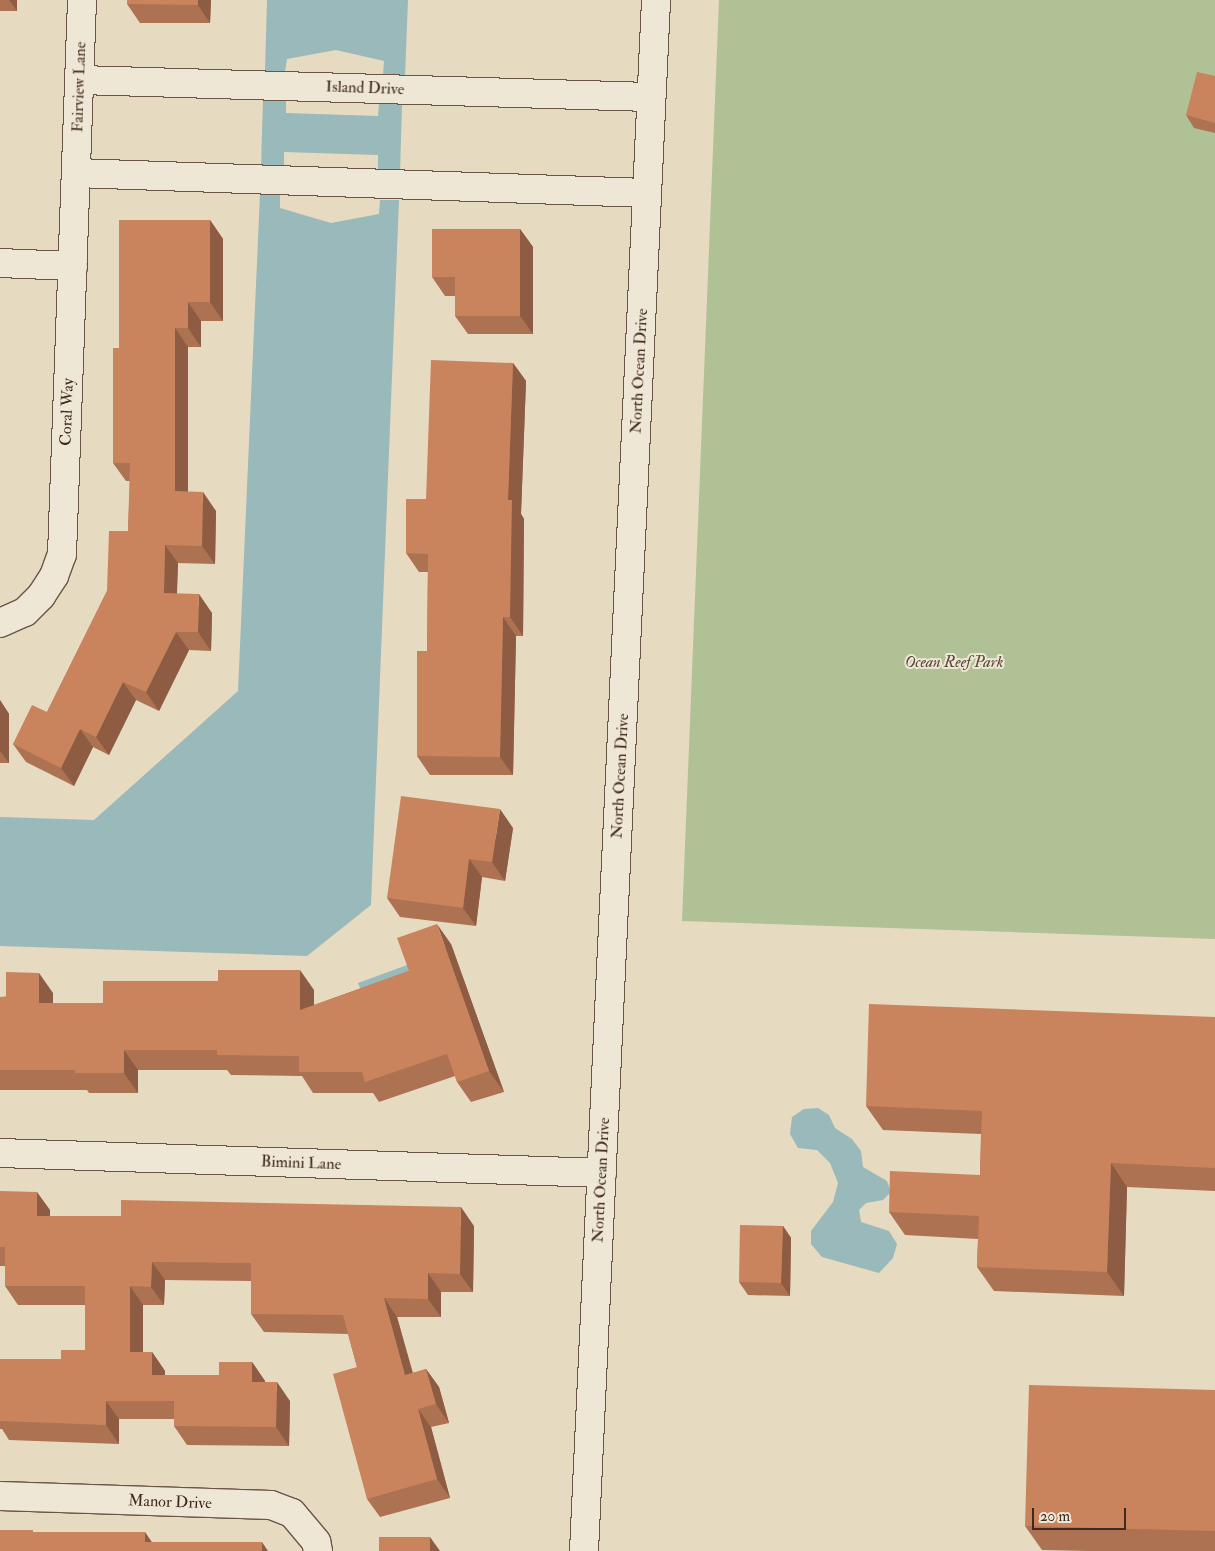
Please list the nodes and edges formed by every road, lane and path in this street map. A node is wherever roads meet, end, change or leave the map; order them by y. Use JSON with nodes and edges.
{"nodes":[{"id":1,"x":82,"y":0,"type":"edge"},
{"id":2,"x":656,"y":0,"type":"edge"},
{"id":3,"x":80,"y":80,"type":"junction"},
{"id":4,"x":651,"y":97,"type":"junction"},
{"id":5,"x":76,"y":173,"type":"junction"},
{"id":6,"x":646,"y":193,"type":"junction"},
{"id":7,"x":0,"y":263,"type":"edge"},
{"id":8,"x":73,"y":266,"type":"junction"},
{"id":9,"x":0,"y":623,"type":"edge"},
{"id":10,"x":0,"y":1153,"type":"edge"},
{"id":11,"x":602,"y":1173,"type":"junction"},
{"id":12,"x":0,"y":1496,"type":"edge"},
{"id":13,"x":318,"y":1551,"type":"edge"},
{"id":14,"x":584,"y":1551,"type":"edge"}],
"edges":[{"from":1,"to":3,"type":"street","name":"Fairview Lane"},
{"from":2,"to":4,"type":"street","name":"North Ocean Drive"},
{"from":3,"to":4,"type":"street","name":"Island Drive"},
{"from":3,"to":5,"type":"street","name":"Fairview Lane"},
{"from":4,"to":6,"type":"street","name":"North Ocean Drive"},
{"from":5,"to":6,"type":"street"},
{"from":5,"to":8,"type":"street","name":"Coral Way"},
{"from":6,"to":11,"type":"street","name":"North Ocean Drive"},
{"from":7,"to":8,"type":"street"},
{"from":8,"to":9,"type":"street","name":"Coral Way"},
{"from":10,"to":11,"type":"street","name":"Bimini Lane"},
{"from":11,"to":14,"type":"street","name":"North Ocean Drive"},
{"from":12,"to":13,"type":"street","name":"Manor Drive"}]}
